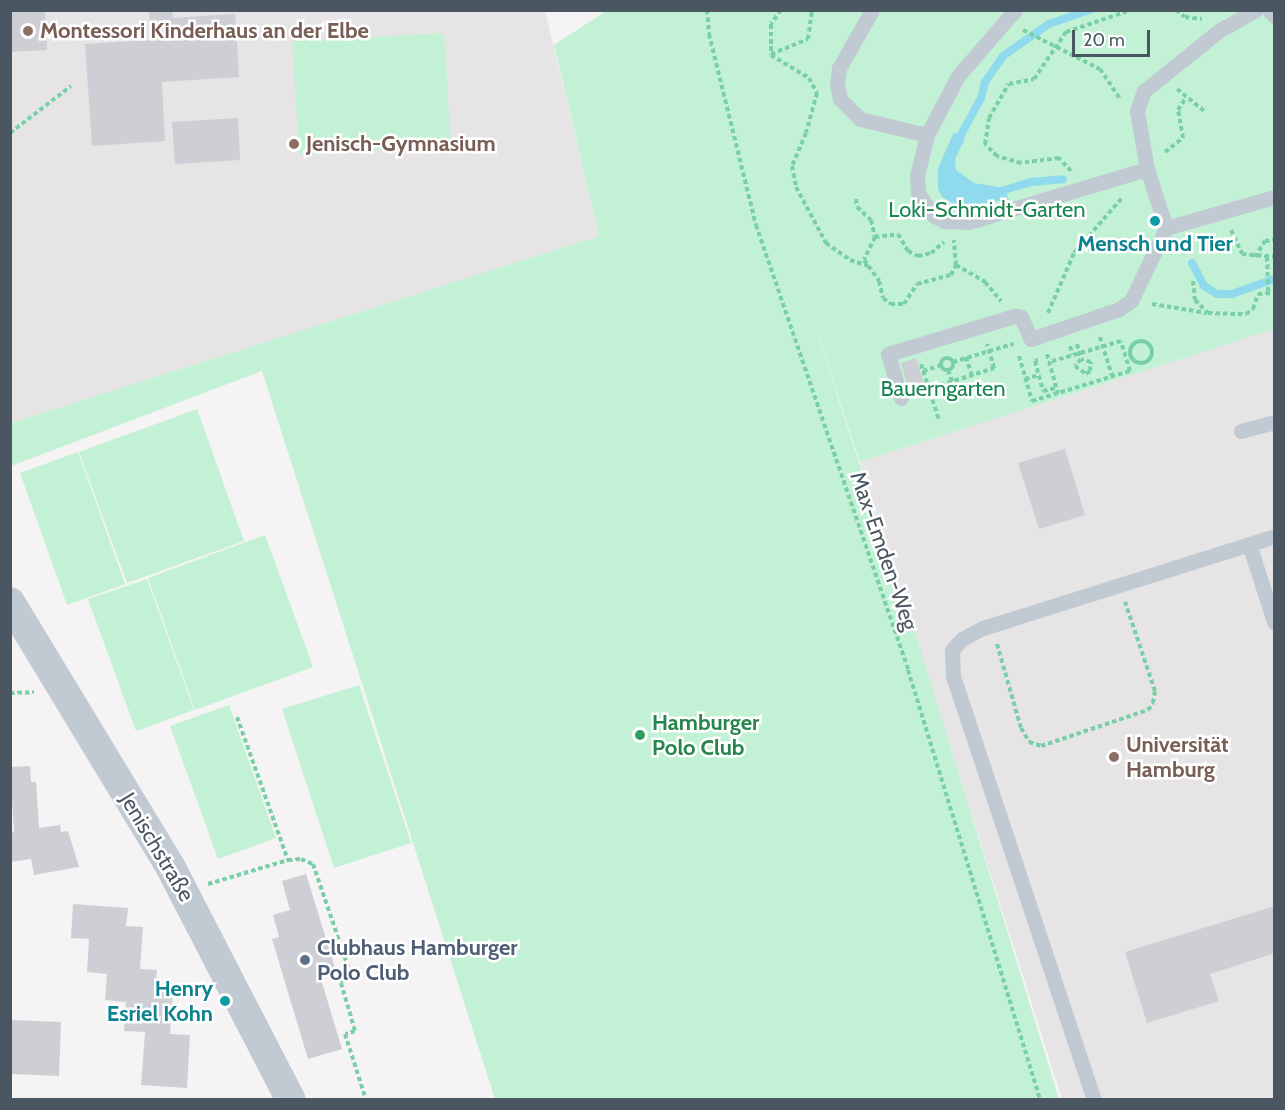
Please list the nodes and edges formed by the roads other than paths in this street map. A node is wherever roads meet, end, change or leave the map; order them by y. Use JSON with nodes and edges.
{"nodes":[{"id":1,"x":872,"y":10,"type":"edge"},
{"id":2,"x":1015,"y":10,"type":"edge"},
{"id":3,"x":1256,"y":10,"type":"edge"},
{"id":4,"x":1269,"y":10,"type":"edge"},
{"id":5,"x":1275,"y":16,"type":"edge"},
{"id":6,"x":927,"y":135,"type":"junction"},
{"id":7,"x":1147,"y":169,"type":"junction"},
{"id":8,"x":1275,"y":197,"type":"edge"},
{"id":9,"x":1166,"y":228,"type":"junction"},
{"id":10,"x":901,"y":398,"type":"dead end"},
{"id":11,"x":1275,"y":422,"type":"edge"},
{"id":12,"x":1241,"y":431,"type":"dead end"},
{"id":13,"x":1275,"y":536,"type":"edge"},
{"id":14,"x":1249,"y":544,"type":"junction"},
{"id":15,"x":10,"y":602,"type":"edge"},
{"id":16,"x":1275,"y":622,"type":"edge"},
{"id":17,"x":291,"y":1100,"type":"edge"},
{"id":18,"x":1094,"y":1100,"type":"edge"}],
"edges":[{"from":1,"to":6,"type":"lane"},
{"from":2,"to":6,"type":"lane"},
{"from":3,"to":7,"type":"lane"},
{"from":4,"to":5,"type":"lane"},
{"from":6,"to":7,"type":"lane"},
{"from":7,"to":9,"type":"lane"},
{"from":8,"to":9,"type":"lane"},
{"from":9,"to":10,"type":"lane"},
{"from":11,"to":12,"type":"lane"},
{"from":13,"to":14,"type":"lane"},
{"from":14,"to":16,"type":"lane"},
{"from":14,"to":18,"type":"lane"},
{"from":15,"to":17,"type":"street","name":"Jenischstraße"}]}
